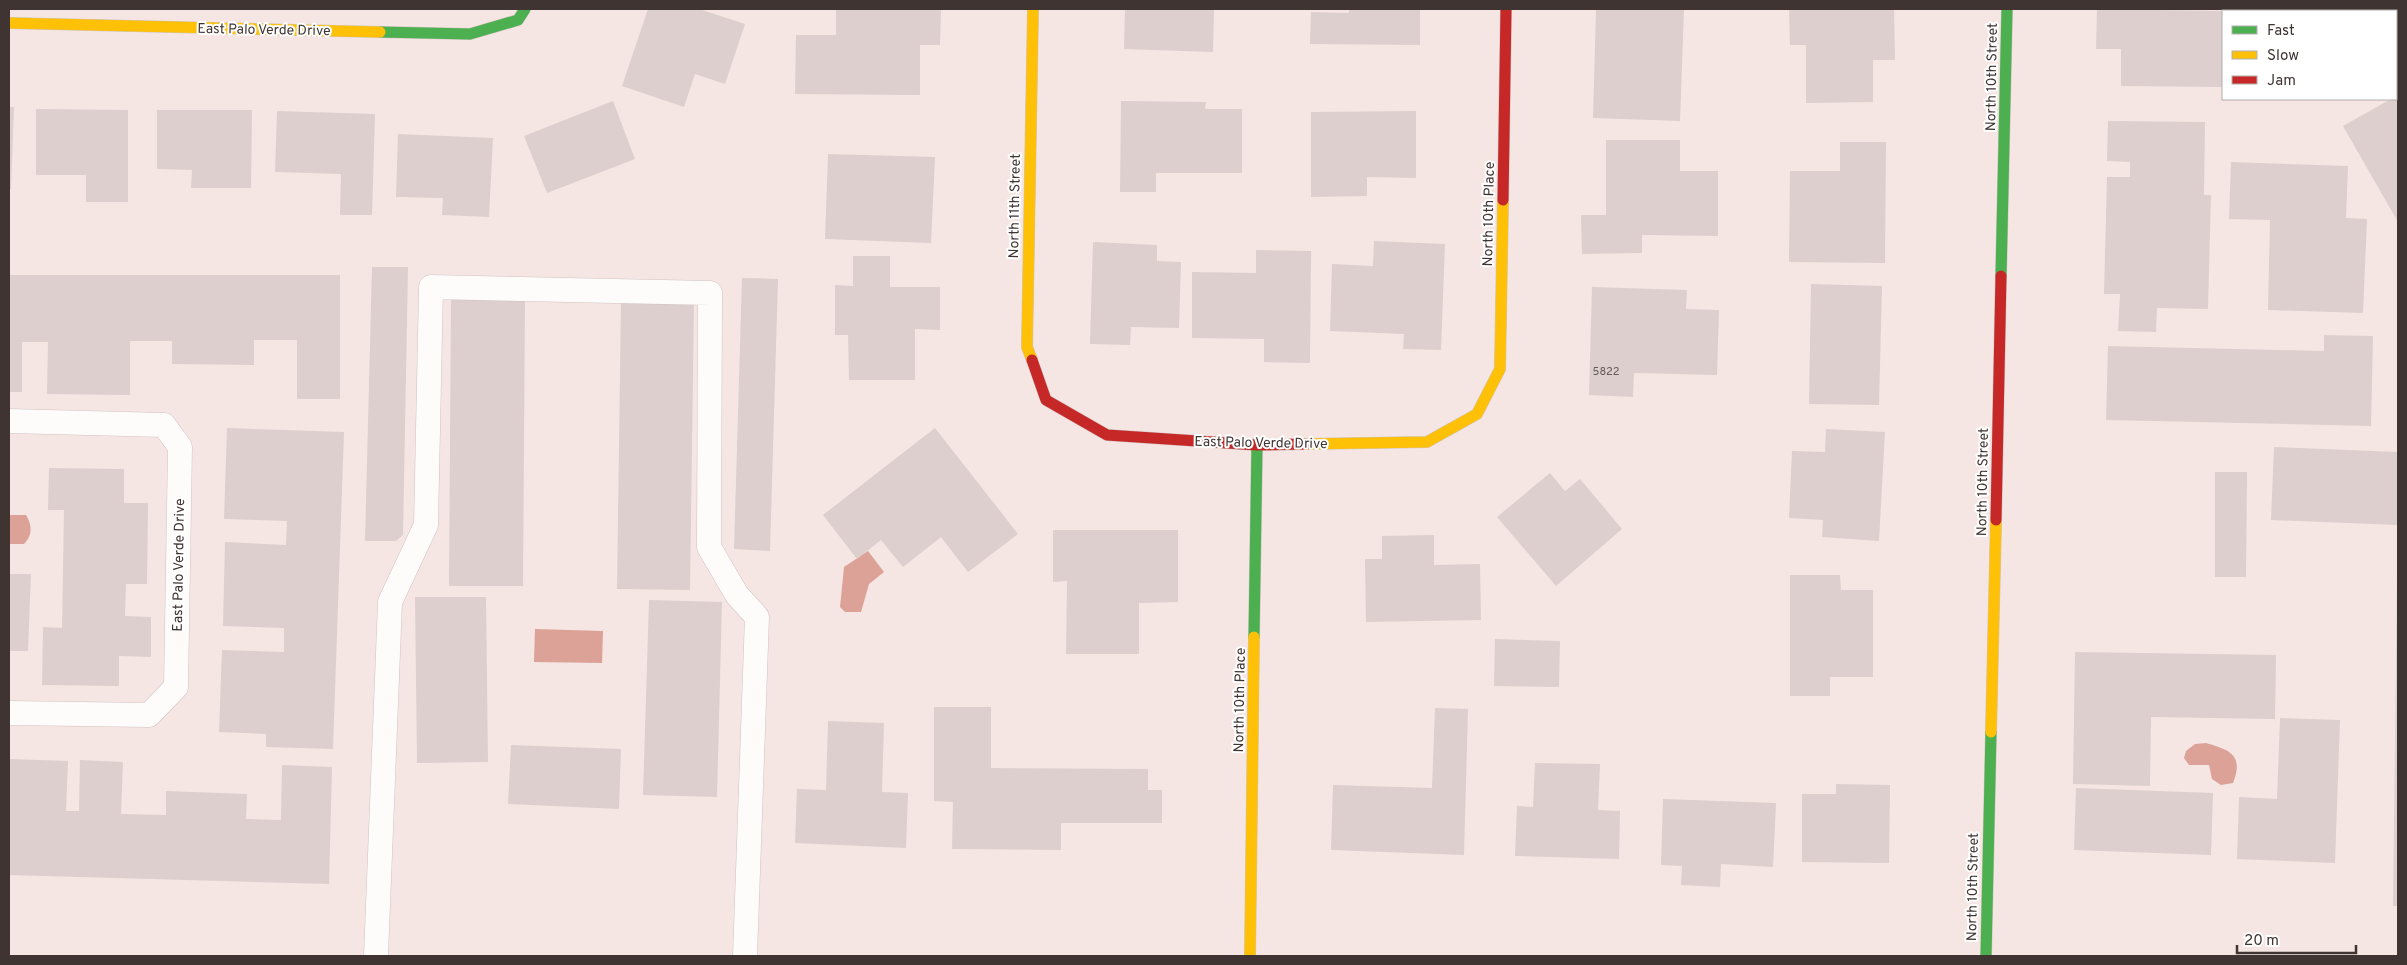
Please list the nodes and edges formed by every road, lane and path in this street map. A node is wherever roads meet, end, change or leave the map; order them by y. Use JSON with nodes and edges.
{"nodes":[{"id":1,"x":525,"y":9,"type":"edge"},
{"id":2,"x":1033,"y":9,"type":"edge"},
{"id":3,"x":1506,"y":9,"type":"edge"},
{"id":4,"x":2007,"y":9,"type":"edge"},
{"id":5,"x":9,"y":23,"type":"edge"},
{"id":6,"x":1046,"y":400,"type":"joint"},
{"id":7,"x":1477,"y":414,"type":"joint"},
{"id":8,"x":9,"y":421,"type":"edge"},
{"id":9,"x":1258,"y":444,"type":"junction"},
{"id":10,"x":9,"y":713,"type":"edge"},
{"id":11,"x":376,"y":956,"type":"edge"},
{"id":12,"x":745,"y":956,"type":"edge"},
{"id":13,"x":1250,"y":956,"type":"edge"},
{"id":14,"x":1986,"y":956,"type":"edge"}],
"edges":[{"from":1,"to":5,"type":"street","name":"East Palo Verde Drive"},
{"from":2,"to":6,"type":"street","name":"North 11th Street"},
{"from":3,"to":7,"type":"street","name":"North 10th Place"},
{"from":4,"to":14,"type":"street","name":"North 10th Street"},
{"from":6,"to":9,"type":"street","name":"East Palo Verde Drive"},
{"from":7,"to":9,"type":"street","name":"East Palo Verde Drive"},
{"from":8,"to":10,"type":"lane","name":"East Palo Verde Drive"},
{"from":9,"to":13,"type":"street","name":"North 10th Place"},
{"from":11,"to":12,"type":"lane"}]}
